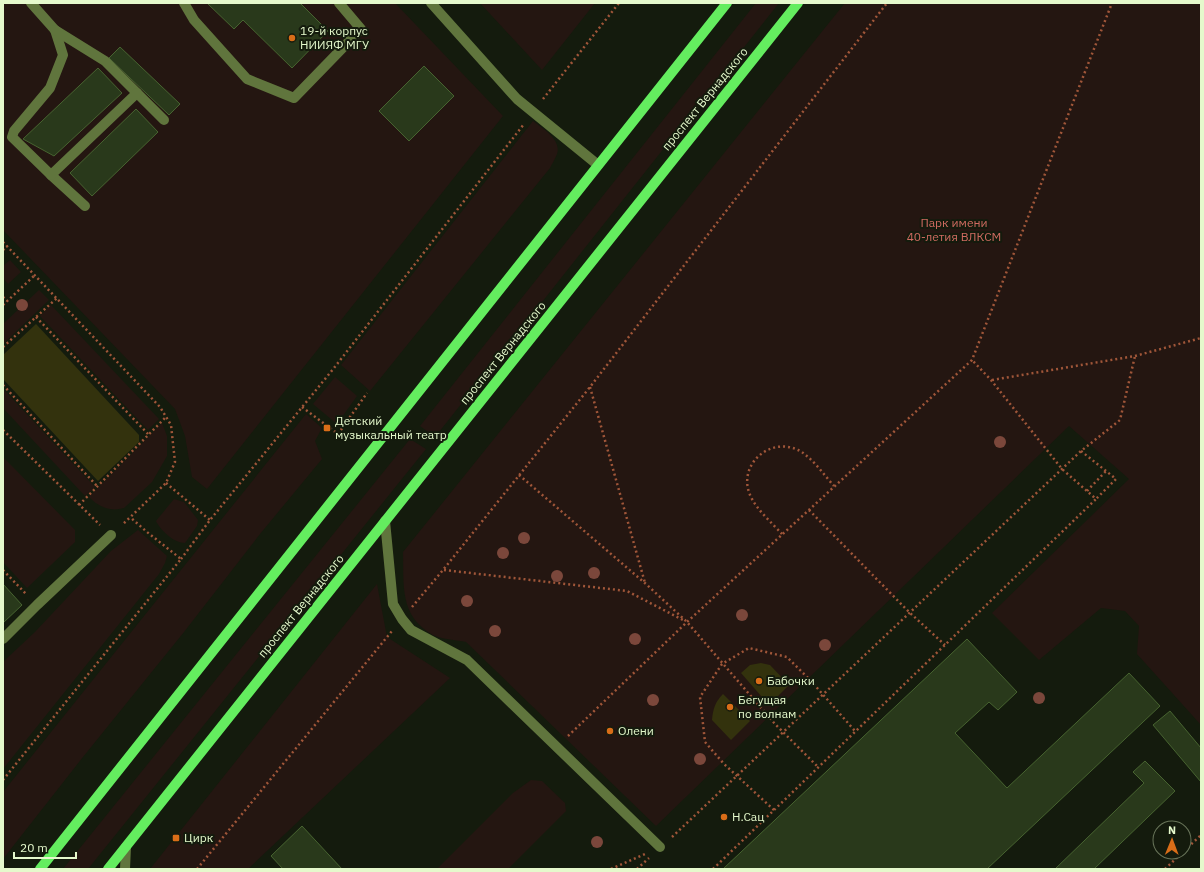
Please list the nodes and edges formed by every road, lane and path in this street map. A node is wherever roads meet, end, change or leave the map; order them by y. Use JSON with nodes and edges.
{"nodes":[{"id":1,"x":31,"y":3,"type":"edge"},
{"id":2,"x":184,"y":3,"type":"edge"},
{"id":3,"x":339,"y":3,"type":"edge"},
{"id":4,"x":431,"y":3,"type":"edge"},
{"id":5,"x":619,"y":3,"type":"edge"},
{"id":6,"x":727,"y":3,"type":"edge"},
{"id":7,"x":798,"y":3,"type":"edge"},
{"id":8,"x":886,"y":3,"type":"edge"},
{"id":9,"x":1112,"y":3,"type":"edge"},
{"id":10,"x":55,"y":30,"type":"junction"},
{"id":11,"x":137,"y":93,"type":"junction"},
{"id":12,"x":533,"y":112,"type":"junction"},
{"id":13,"x":164,"y":120,"type":"dead end"},
{"id":14,"x":598,"y":165,"type":"junction"},
{"id":15,"x":51,"y":175,"type":"junction"},
{"id":16,"x":85,"y":206,"type":"dead end"},
{"id":17,"x":3,"y":242,"type":"edge"},
{"id":18,"x":7,"y":246,"type":"junction"},
{"id":19,"x":3,"y":250,"type":"edge"},
{"id":20,"x":35,"y":275,"type":"junction"},
{"id":21,"x":3,"y":298,"type":"edge"},
{"id":22,"x":57,"y":298,"type":"junction"},
{"id":23,"x":6,"y":301,"type":"junction"},
{"id":24,"x":3,"y":305,"type":"edge"},
{"id":25,"x":36,"y":317,"type":"junction"},
{"id":26,"x":1201,"y":338,"type":"edge"},
{"id":27,"x":3,"y":347,"type":"edge"},
{"id":28,"x":1136,"y":356,"type":"junction"},
{"id":29,"x":972,"y":360,"type":"junction"},
{"id":30,"x":991,"y":380,"type":"junction"},
{"id":31,"x":3,"y":385,"type":"edge"},
{"id":32,"x":590,"y":386,"type":"junction"},
{"id":33,"x":367,"y":393,"type":"dead end"},
{"id":34,"x":302,"y":407,"type":"junction"},
{"id":35,"x":166,"y":417,"type":"junction"},
{"id":36,"x":3,"y":430,"type":"edge"},
{"id":37,"x":148,"y":434,"type":"junction"},
{"id":38,"x":1081,"y":451,"type":"junction"},
{"id":39,"x":1062,"y":469,"type":"junction"},
{"id":40,"x":1106,"y":471,"type":"junction"},
{"id":41,"x":519,"y":475,"type":"junction"},
{"id":42,"x":166,"y":483,"type":"junction"},
{"id":43,"x":97,"y":486,"type":"junction"},
{"id":44,"x":834,"y":486,"type":"junction"},
{"id":45,"x":1087,"y":491,"type":"junction"},
{"id":46,"x":1096,"y":499,"type":"junction"},
{"id":47,"x":79,"y":505,"type":"junction"},
{"id":48,"x":809,"y":510,"type":"junction"},
{"id":49,"x":130,"y":517,"type":"junction"},
{"id":50,"x":210,"y":520,"type":"junction"},
{"id":51,"x":385,"y":521,"type":"junction"},
{"id":52,"x":782,"y":534,"type":"junction"},
{"id":53,"x":111,"y":535,"type":"junction"},
{"id":54,"x":181,"y":558,"type":"junction"},
{"id":55,"x":3,"y":570,"type":"edge"},
{"id":56,"x":443,"y":570,"type":"junction"},
{"id":57,"x":646,"y":584,"type":"junction"},
{"id":58,"x":37,"y":605,"type":"junction"},
{"id":59,"x":910,"y":612,"type":"junction"},
{"id":60,"x":402,"y":619,"type":"junction"},
{"id":61,"x":687,"y":622,"type":"junction"},
{"id":62,"x":3,"y":639,"type":"edge"},
{"id":63,"x":945,"y":645,"type":"junction"},
{"id":64,"x":722,"y":664,"type":"junction"},
{"id":65,"x":822,"y":694,"type":"junction"},
{"id":66,"x":855,"y":731,"type":"junction"},
{"id":67,"x":783,"y":732,"type":"junction"},
{"id":68,"x":557,"y":746,"type":"junction"},
{"id":69,"x":818,"y":768,"type":"junction"},
{"id":70,"x":737,"y":776,"type":"junction"},
{"id":71,"x":3,"y":780,"type":"edge"},
{"id":72,"x":774,"y":810,"type":"junction"},
{"id":73,"x":1201,"y":835,"type":"edge"},
{"id":74,"x":1192,"y":844,"type":"edge"},
{"id":75,"x":126,"y":846,"type":"junction"},
{"id":76,"x":660,"y":847,"type":"junction"},
{"id":77,"x":1175,"y":860,"type":"edge"},
{"id":78,"x":40,"y":869,"type":"edge"},
{"id":79,"x":108,"y":869,"type":"edge"},
{"id":80,"x":125,"y":869,"type":"edge"},
{"id":81,"x":198,"y":869,"type":"edge"},
{"id":82,"x":611,"y":869,"type":"edge"},
{"id":83,"x":637,"y":869,"type":"edge"},
{"id":84,"x":713,"y":869,"type":"edge"},
{"id":85,"x":1165,"y":869,"type":"edge"}],
"edges":[{"from":1,"to":10,"type":"lane"},
{"from":2,"to":3,"type":"lane"},
{"from":4,"to":12,"type":"lane"},
{"from":5,"to":12,"type":"path"},
{"from":6,"to":14,"type":"main road"},
{"from":7,"to":51,"type":"main road","name":"проспект Вернадского"},
{"from":8,"to":32,"type":"path"},
{"from":9,"to":29,"type":"path"},
{"from":10,"to":11,"type":"lane"},
{"from":10,"to":15,"type":"lane"},
{"from":11,"to":13,"type":"lane"},
{"from":11,"to":15,"type":"lane"},
{"from":12,"to":14,"type":"lane"},
{"from":12,"to":34,"type":"path"},
{"from":14,"to":78,"type":"main road"},
{"from":15,"to":16,"type":"lane"},
{"from":17,"to":18,"type":"path"},
{"from":18,"to":19,"type":"path"},
{"from":18,"to":20,"type":"path"},
{"from":20,"to":22,"type":"path"},
{"from":20,"to":23,"type":"path"},
{"from":21,"to":23,"type":"path"},
{"from":22,"to":25,"type":"path"},
{"from":22,"to":35,"type":"path"},
{"from":23,"to":24,"type":"path"},
{"from":25,"to":27,"type":"path"},
{"from":25,"to":37,"type":"path"},
{"from":26,"to":28,"type":"path"},
{"from":28,"to":30,"type":"path"},
{"from":28,"to":38,"type":"path"},
{"from":29,"to":30,"type":"path"},
{"from":29,"to":44,"type":"path"},
{"from":30,"to":39,"type":"path"},
{"from":31,"to":43,"type":"path"},
{"from":32,"to":41,"type":"path"},
{"from":32,"to":57,"type":"path"},
{"from":33,"to":34,"type":"path"},
{"from":34,"to":50,"type":"path"},
{"from":35,"to":37,"type":"path"},
{"from":35,"to":42,"type":"path"},
{"from":36,"to":47,"type":"path"},
{"from":37,"to":43,"type":"path"},
{"from":38,"to":39,"type":"path"},
{"from":38,"to":40,"type":"path"},
{"from":39,"to":45,"type":"path"},
{"from":39,"to":59,"type":"path"},
{"from":40,"to":45,"type":"path"},
{"from":40,"to":46,"type":"path"},
{"from":41,"to":56,"type":"path"},
{"from":41,"to":57,"type":"path"},
{"from":42,"to":49,"type":"path"},
{"from":42,"to":50,"type":"path"},
{"from":43,"to":47,"type":"path"},
{"from":44,"to":48,"type":"path"},
{"from":44,"to":52,"type":"path"},
{"from":45,"to":46,"type":"path"},
{"from":46,"to":63,"type":"path"},
{"from":47,"to":53,"type":"path"},
{"from":48,"to":52,"type":"path"},
{"from":48,"to":59,"type":"path"},
{"from":49,"to":53,"type":"path"},
{"from":49,"to":54,"type":"path"},
{"from":50,"to":54,"type":"path"},
{"from":51,"to":60,"type":"lane"},
{"from":51,"to":75,"type":"main road","name":"проспект Вернадского"},
{"from":52,"to":61,"type":"path"},
{"from":53,"to":58,"type":"lane"},
{"from":54,"to":71,"type":"path"},
{"from":55,"to":58,"type":"path"},
{"from":56,"to":60,"type":"path"},
{"from":56,"to":61,"type":"path"},
{"from":57,"to":61,"type":"path"},
{"from":58,"to":62,"type":"lane"},
{"from":59,"to":63,"type":"path"},
{"from":59,"to":65,"type":"path"},
{"from":60,"to":68,"type":"lane"},
{"from":60,"to":81,"type":"path"},
{"from":61,"to":64,"type":"path"},
{"from":61,"to":68,"type":"path"},
{"from":63,"to":66,"type":"path"},
{"from":64,"to":65,"type":"path"},
{"from":64,"to":67,"type":"path"},
{"from":64,"to":70,"type":"path"},
{"from":65,"to":66,"type":"path"},
{"from":65,"to":67,"type":"path"},
{"from":66,"to":69,"type":"path"},
{"from":67,"to":69,"type":"path"},
{"from":67,"to":70,"type":"path"},
{"from":68,"to":76,"type":"lane"},
{"from":69,"to":72,"type":"path"},
{"from":70,"to":72,"type":"path"},
{"from":70,"to":76,"type":"path"},
{"from":72,"to":84,"type":"path"},
{"from":73,"to":74,"type":"path"},
{"from":75,"to":79,"type":"main road","name":"проспект Вернадского"},
{"from":75,"to":80,"type":"lane"},
{"from":76,"to":82,"type":"path"},
{"from":76,"to":83,"type":"path"},
{"from":77,"to":85,"type":"path"}]}
